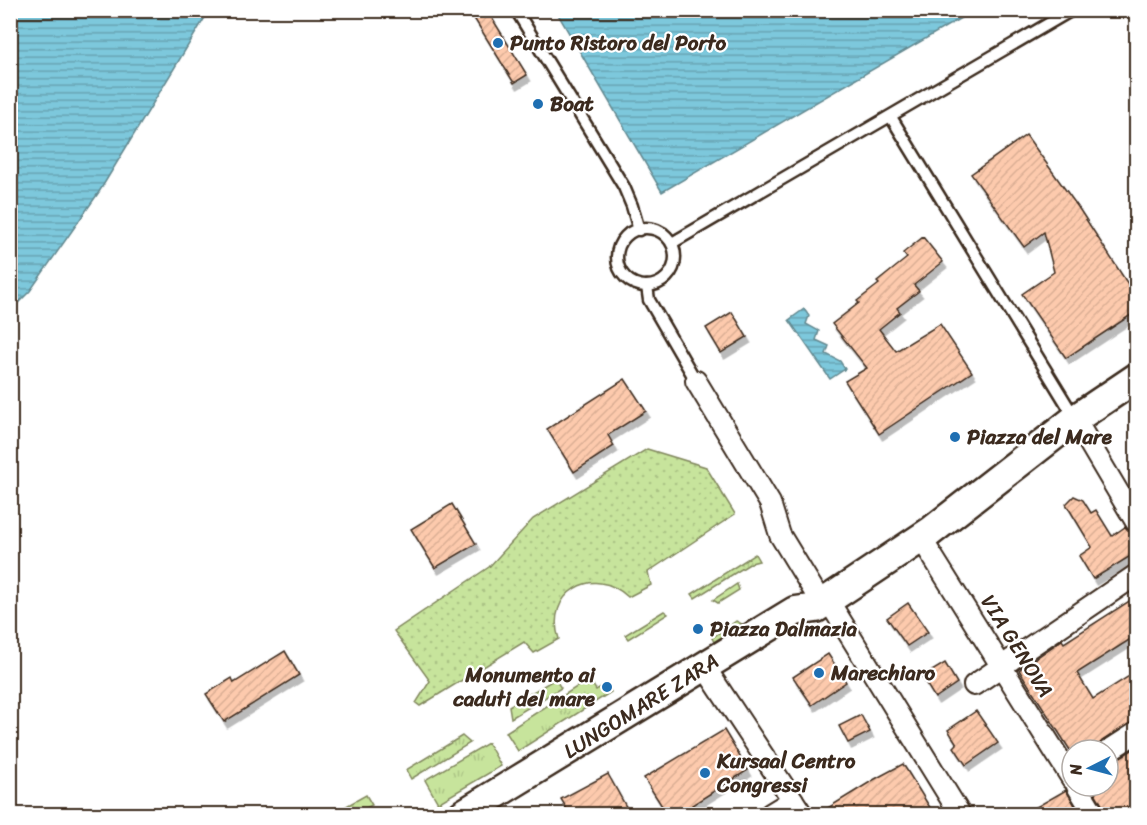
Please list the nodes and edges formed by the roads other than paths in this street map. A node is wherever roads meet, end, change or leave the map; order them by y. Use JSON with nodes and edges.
{"nodes":[{"id":1,"x":516,"y":10,"type":"edge"},
{"id":2,"x":1072,"y":10,"type":"edge"},
{"id":3,"x":891,"y":117,"type":"junction"},
{"id":4,"x":639,"y":230,"type":"junction"},
{"id":5,"x":672,"y":243,"type":"junction"},
{"id":6,"x":647,"y":286,"type":"junction"},
{"id":7,"x":1137,"y":378,"type":"edge"},
{"id":8,"x":696,"y":381,"type":"joint"},
{"id":9,"x":1075,"y":419,"type":"junction"},
{"id":10,"x":1137,"y":522,"type":"edge"},
{"id":11,"x":921,"y":538,"type":"junction"},
{"id":12,"x":1137,"y":575,"type":"edge"},
{"id":13,"x":825,"y":602,"type":"junction"},
{"id":14,"x":1001,"y":665,"type":"junction"},
{"id":15,"x":704,"y":666,"type":"junction"},
{"id":16,"x":974,"y":685,"type":"dead end"},
{"id":17,"x":1137,"y":734,"type":"edge"},
{"id":18,"x":1120,"y":744,"type":"edge"},
{"id":19,"x":1060,"y":758,"type":"edge"},
{"id":20,"x":1085,"y":798,"type":"edge"},
{"id":21,"x":798,"y":807,"type":"edge"},
{"id":22,"x":463,"y":814,"type":"edge"},
{"id":23,"x":770,"y":814,"type":"edge"},
{"id":24,"x":960,"y":814,"type":"edge"},
{"id":25,"x":1094,"y":814,"type":"edge"}],
"edges":[{"from":1,"to":4,"type":"lane"},
{"from":2,"to":3,"type":"lane"},
{"from":3,"to":5,"type":"lane"},
{"from":3,"to":9,"type":"lane"},
{"from":4,"to":5,"type":"lane"},
{"from":4,"to":6,"type":"lane"},
{"from":5,"to":6,"type":"lane"},
{"from":6,"to":8,"type":"lane"},
{"from":7,"to":9,"type":"street","name":"LUNGOMARE ZARA"},
{"from":8,"to":13,"type":"street"},
{"from":9,"to":10,"type":"street"},
{"from":9,"to":11,"type":"street","name":"LUNGOMARE ZARA"},
{"from":11,"to":13,"type":"street","name":"LUNGOMARE ZARA"},
{"from":11,"to":14,"type":"street","name":"VIA GENOVA"},
{"from":12,"to":14,"type":"street"},
{"from":13,"to":15,"type":"street","name":"LUNGOMARE ZARA"},
{"from":13,"to":24,"type":"street"},
{"from":14,"to":16,"type":"street"},
{"from":14,"to":19,"type":"street","name":"VIA GENOVA"},
{"from":15,"to":21,"type":"street"},
{"from":15,"to":22,"type":"street","name":"LUNGOMARE ZARA"},
{"from":17,"to":18,"type":"street"},
{"from":20,"to":25,"type":"street","name":"VIA GENOVA"},
{"from":21,"to":23,"type":"street"}]}
